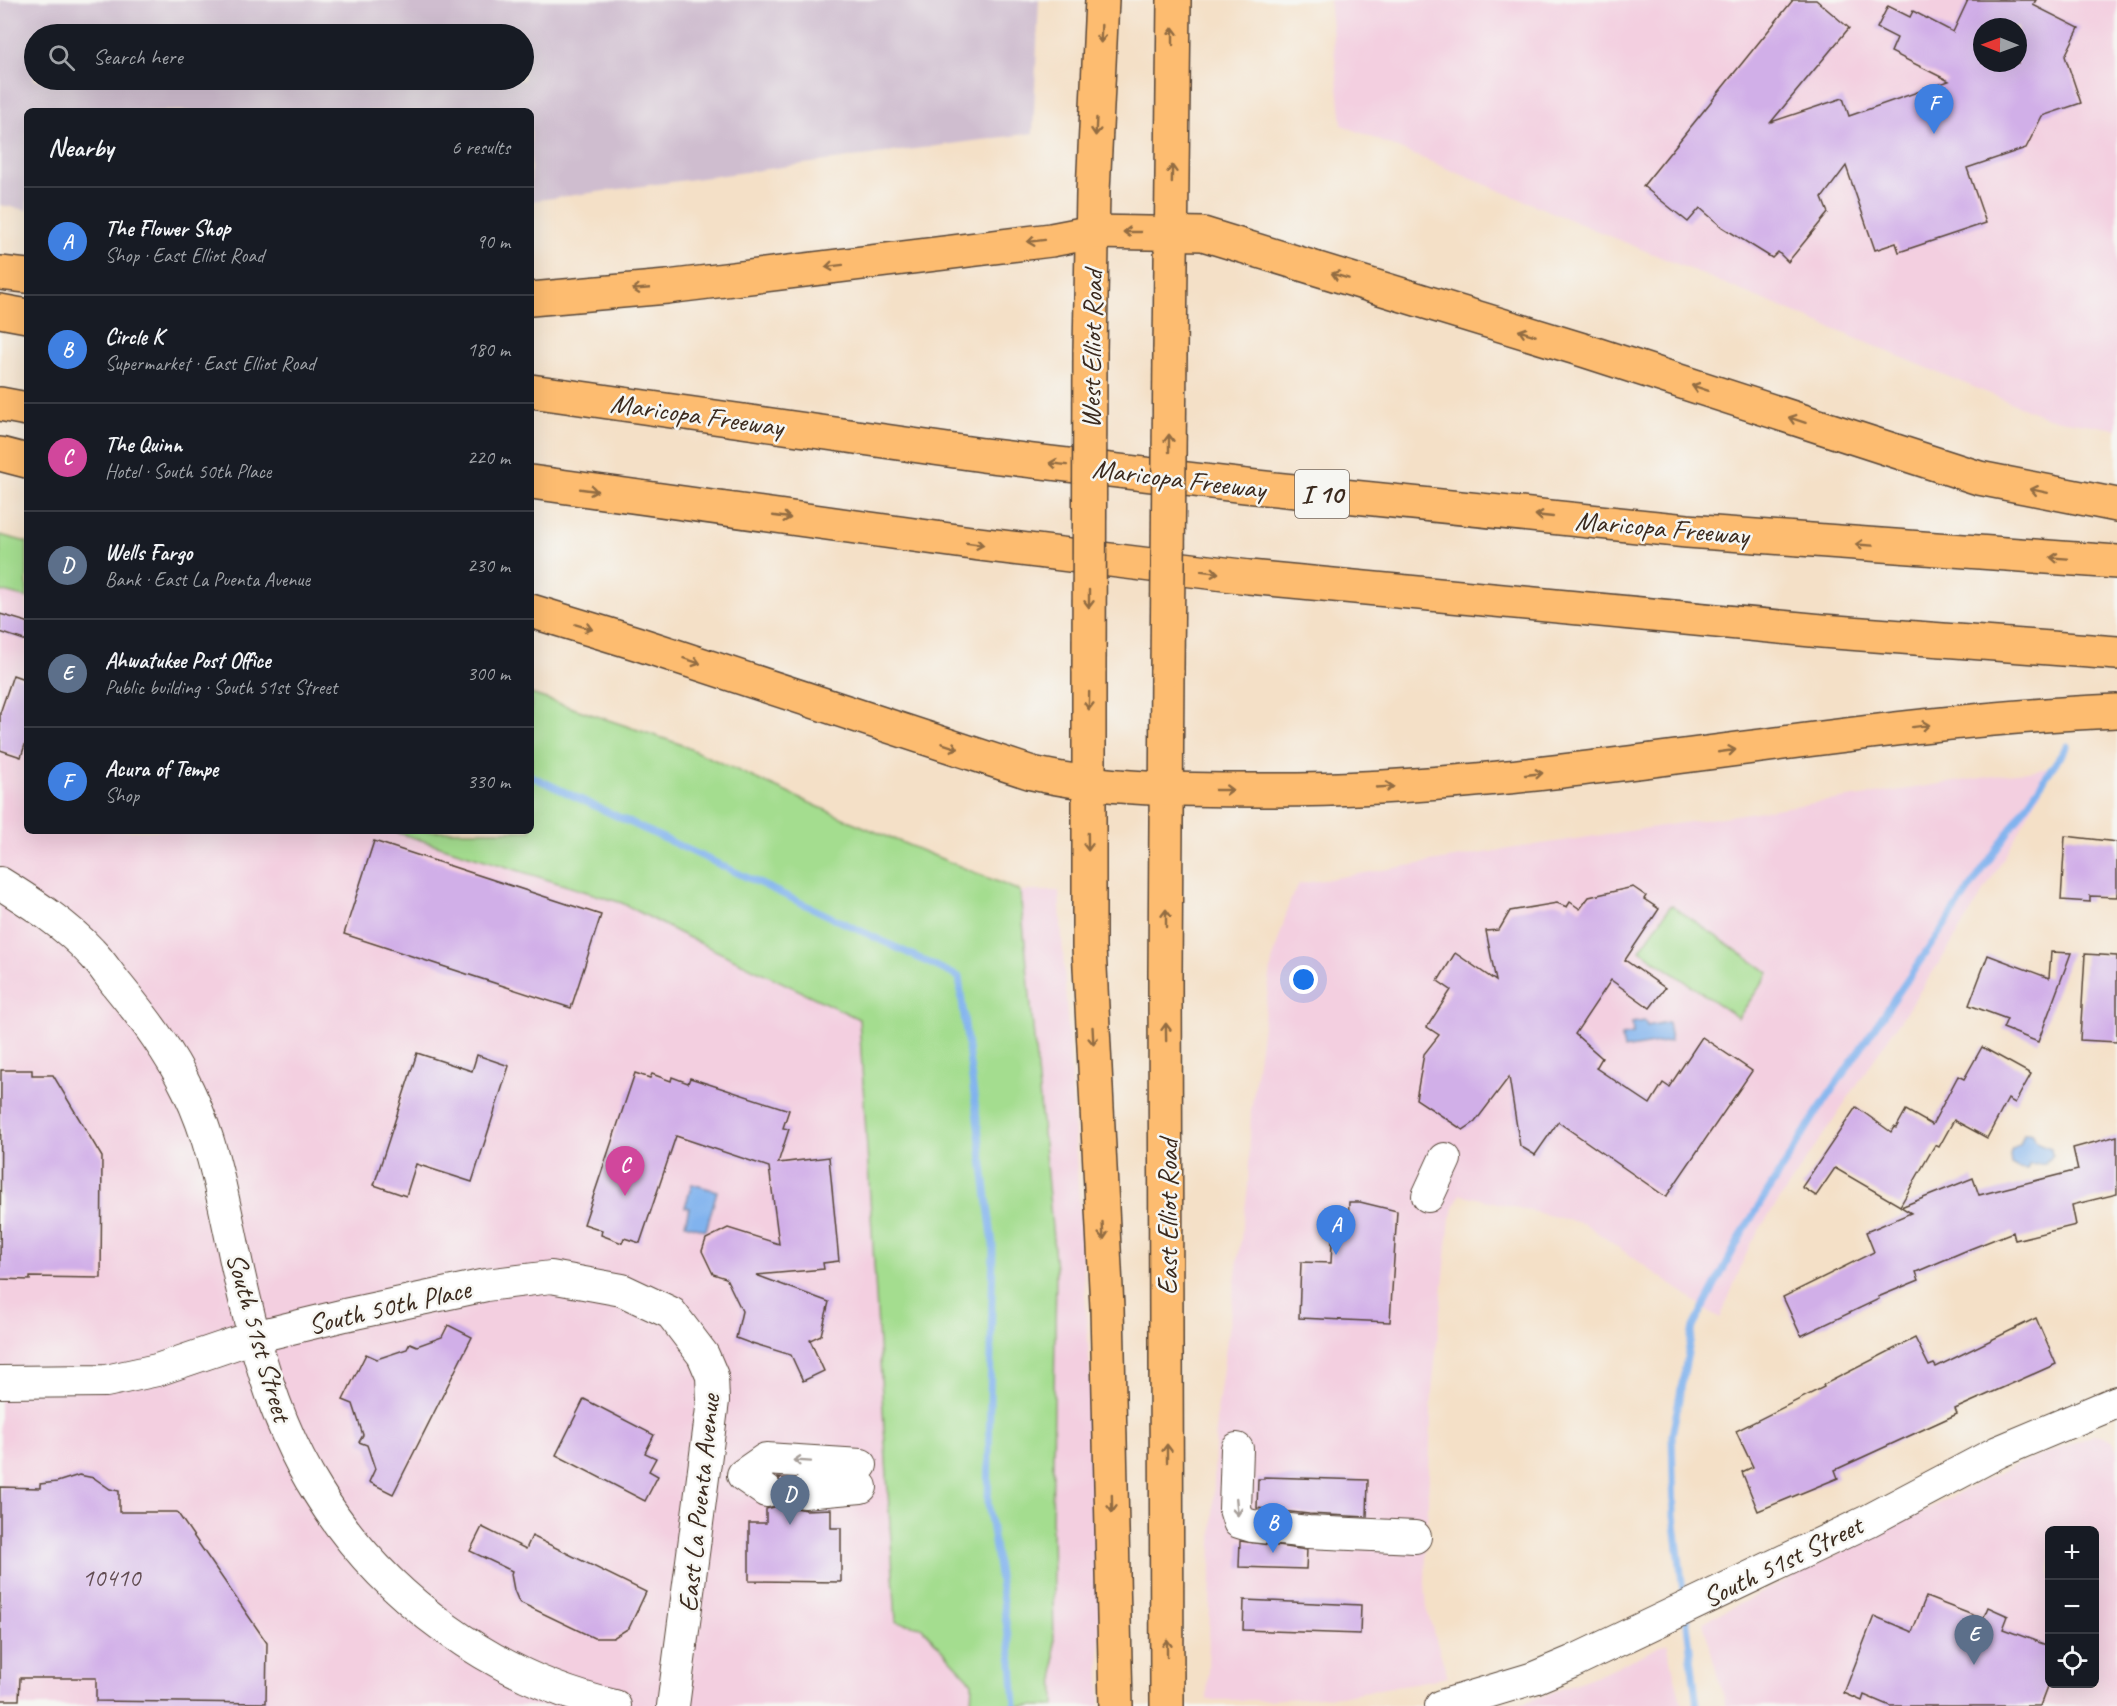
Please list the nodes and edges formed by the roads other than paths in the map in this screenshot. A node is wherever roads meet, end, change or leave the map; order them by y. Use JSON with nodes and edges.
{"nodes":[{"id":1,"x":1102,"y":0,"type":"edge"},
{"id":2,"x":1174,"y":0,"type":"edge"},
{"id":3,"x":1093,"y":232,"type":"junction"},
{"id":4,"x":1171,"y":232,"type":"junction"},
{"id":5,"x":0,"y":273,"type":"edge"},
{"id":6,"x":24,"y":276,"type":"edge"},
{"id":7,"x":534,"y":299,"type":"edge"},
{"id":8,"x":0,"y":311,"type":"edge"},
{"id":9,"x":24,"y":315,"type":"edge"},
{"id":10,"x":534,"y":391,"type":"edge"},
{"id":11,"x":0,"y":405,"type":"edge"},
{"id":12,"x":24,"y":409,"type":"edge"},
{"id":13,"x":0,"y":454,"type":"edge"},
{"id":14,"x":24,"y":460,"type":"edge"},
{"id":15,"x":534,"y":482,"type":"edge"},
{"id":16,"x":2117,"y":506,"type":"edge"},
{"id":17,"x":2117,"y":562,"type":"edge"},
{"id":18,"x":534,"y":612,"type":"edge"},
{"id":19,"x":2117,"y":653,"type":"edge"},
{"id":20,"x":2117,"y":711,"type":"edge"},
{"id":21,"x":1088,"y":784,"type":"junction"},
{"id":22,"x":1166,"y":790,"type":"junction"},
{"id":23,"x":0,"y":883,"type":"edge"},
{"id":24,"x":1445,"y":1159,"type":"dead end"},
{"id":25,"x":1428,"y":1196,"type":"dead end"},
{"id":26,"x":671,"y":1313,"type":"joint"},
{"id":27,"x":254,"y":1337,"type":"junction"},
{"id":28,"x":0,"y":1382,"type":"edge"},
{"id":29,"x":2117,"y":1402,"type":"edge"},
{"id":30,"x":1237,"y":1449,"type":"dead end"},
{"id":31,"x":755,"y":1483,"type":"dead end"},
{"id":32,"x":804,"y":1492,"type":"dead end"},
{"id":33,"x":1415,"y":1537,"type":"dead end"},
{"id":34,"x":615,"y":1706,"type":"edge"},
{"id":35,"x":673,"y":1706,"type":"edge"},
{"id":36,"x":1116,"y":1706,"type":"edge"},
{"id":37,"x":1167,"y":1706,"type":"edge"},
{"id":38,"x":1441,"y":1706,"type":"edge"}],
"edges":[{"from":1,"to":3,"type":"main road","name":"West Elliot Road","one_way":true},
{"from":4,"to":2,"type":"main road","one_way":true},
{"from":4,"to":3,"type":"main road","one_way":true},
{"from":3,"to":7,"type":"main road","one_way":true},
{"from":3,"to":21,"type":"main road","name":"West Elliot Road","one_way":true,"bridge":true},
{"from":16,"to":4,"type":"main road","one_way":true},
{"from":22,"to":4,"type":"main road","name":"East Elliot Road","one_way":true,"bridge":true},
{"from":5,"to":6,"type":"main road"},
{"from":8,"to":9,"type":"main road"},
{"from":17,"to":10,"type":"main road","name":"Maricopa Freeway","number":"I 10","one_way":true},
{"from":11,"to":12,"type":"main road"},
{"from":13,"to":14,"type":"main road"},
{"from":15,"to":19,"type":"main road","one_way":true},
{"from":18,"to":21,"type":"main road","one_way":true},
{"from":22,"to":20,"type":"main road","one_way":true},
{"from":21,"to":22,"type":"main road"},
{"from":21,"to":36,"type":"main road","one_way":true},
{"from":37,"to":22,"type":"main road","name":"East Elliot Road","one_way":true},
{"from":23,"to":27,"type":"street","name":"South 51st Street"},
{"from":24,"to":25,"type":"street"},
{"from":26,"to":27,"type":"street","name":"South 50th Place"},
{"from":26,"to":35,"type":"street","name":"East La Puenta Avenue"},
{"from":27,"to":28,"type":"street","name":"South 50th Place"},
{"from":27,"to":34,"type":"street","name":"South 51st Street"},
{"from":29,"to":38,"type":"street","name":"South 51st Street"},
{"from":30,"to":33,"type":"street","one_way":true},
{"from":32,"to":31,"type":"street","one_way":true}]}
